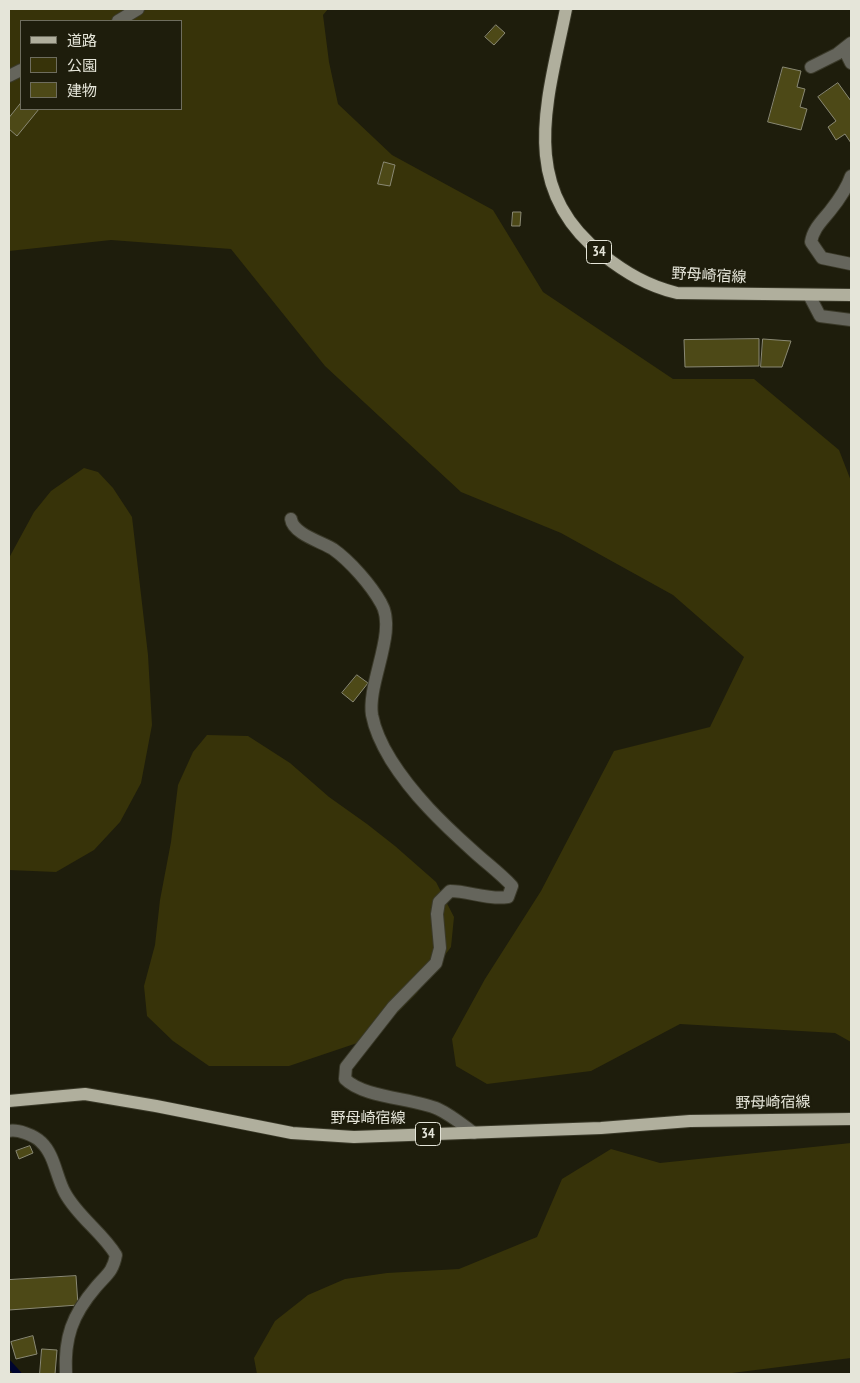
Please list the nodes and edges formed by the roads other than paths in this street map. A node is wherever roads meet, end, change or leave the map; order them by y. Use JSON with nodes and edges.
{"nodes":[{"id":1,"x":138,"y":9,"type":"edge"},
{"id":2,"x":566,"y":9,"type":"edge"},
{"id":3,"x":120,"y":20,"type":"edge"},
{"id":4,"x":847,"y":46,"type":"edge"},
{"id":5,"x":851,"y":63,"type":"edge"},
{"id":6,"x":811,"y":67,"type":"dead end"},
{"id":7,"x":851,"y":176,"type":"edge"},
{"id":8,"x":851,"y":264,"type":"edge"},
{"id":9,"x":809,"y":295,"type":"junction"},
{"id":10,"x":851,"y":295,"type":"edge"},
{"id":11,"x":851,"y":320,"type":"edge"},
{"id":12,"x":291,"y":519,"type":"dead end"},
{"id":13,"x":9,"y":1101,"type":"edge"},
{"id":14,"x":851,"y":1119,"type":"edge"},
{"id":15,"x":9,"y":1131,"type":"edge"},
{"id":16,"x":474,"y":1133,"type":"junction"},
{"id":17,"x":66,"y":1374,"type":"edge"}],
"edges":[{"from":1,"to":3,"type":"street"},
{"from":2,"to":9,"type":"main road","name":"野母崎宿線","number":"34"},
{"from":4,"to":5,"type":"street"},
{"from":4,"to":6,"type":"street"},
{"from":7,"to":8,"type":"street"},
{"from":9,"to":10,"type":"main road","name":"野母崎宿線","number":"34"},
{"from":9,"to":11,"type":"street"},
{"from":12,"to":16,"type":"street"},
{"from":13,"to":16,"type":"main road","name":"野母崎宿線","number":"34"},
{"from":14,"to":16,"type":"main road","name":"野母崎宿線","number":"34"},
{"from":15,"to":17,"type":"street"}]}
